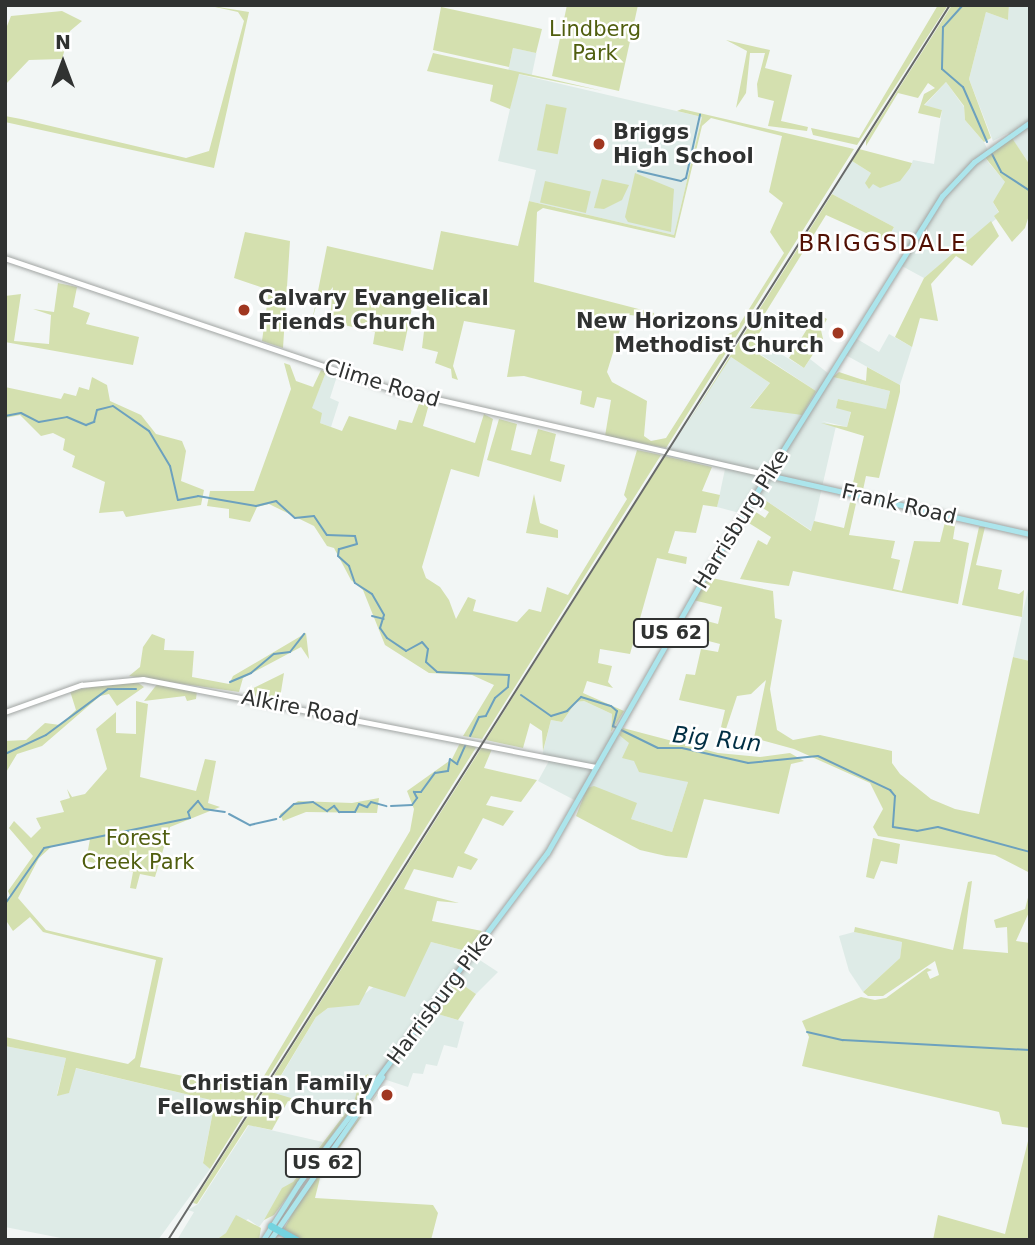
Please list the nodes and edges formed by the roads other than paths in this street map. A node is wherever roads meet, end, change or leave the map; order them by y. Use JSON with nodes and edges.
{"nodes":[{"id":1,"x":1030,"y":122,"type":"edge"},
{"id":2,"x":5,"y":258,"type":"edge"},
{"id":3,"x":768,"y":475,"type":"junction"},
{"id":4,"x":1030,"y":534,"type":"edge"},
{"id":5,"x":5,"y":712,"type":"edge"},
{"id":6,"x":596,"y":767,"type":"junction"},
{"id":7,"x":272,"y":1231,"type":"edge"},
{"id":8,"x":263,"y":1240,"type":"edge"},
{"id":9,"x":288,"y":1240,"type":"edge"},
{"id":10,"x":296,"y":1240,"type":"edge"}],
"edges":[{"from":1,"to":3,"type":"main road","name":"Harrisburg Pike","number":"US 62"},
{"from":2,"to":3,"type":"main road","name":"Clime Road"},
{"from":3,"to":4,"type":"main road","name":"Frank Road"},
{"from":3,"to":6,"type":"main road","name":"Harrisburg Pike","number":"US 62"},
{"from":5,"to":6,"type":"main road","name":"Alkire Road"},
{"from":6,"to":7,"type":"main road","name":"Harrisburg Pike","number":"US 62"},
{"from":7,"to":8,"type":"main road","name":"Harrisburg Pike","number":"US 62"},
{"from":7,"to":9,"type":"highway"},
{"from":7,"to":10,"type":"highway"}]}
